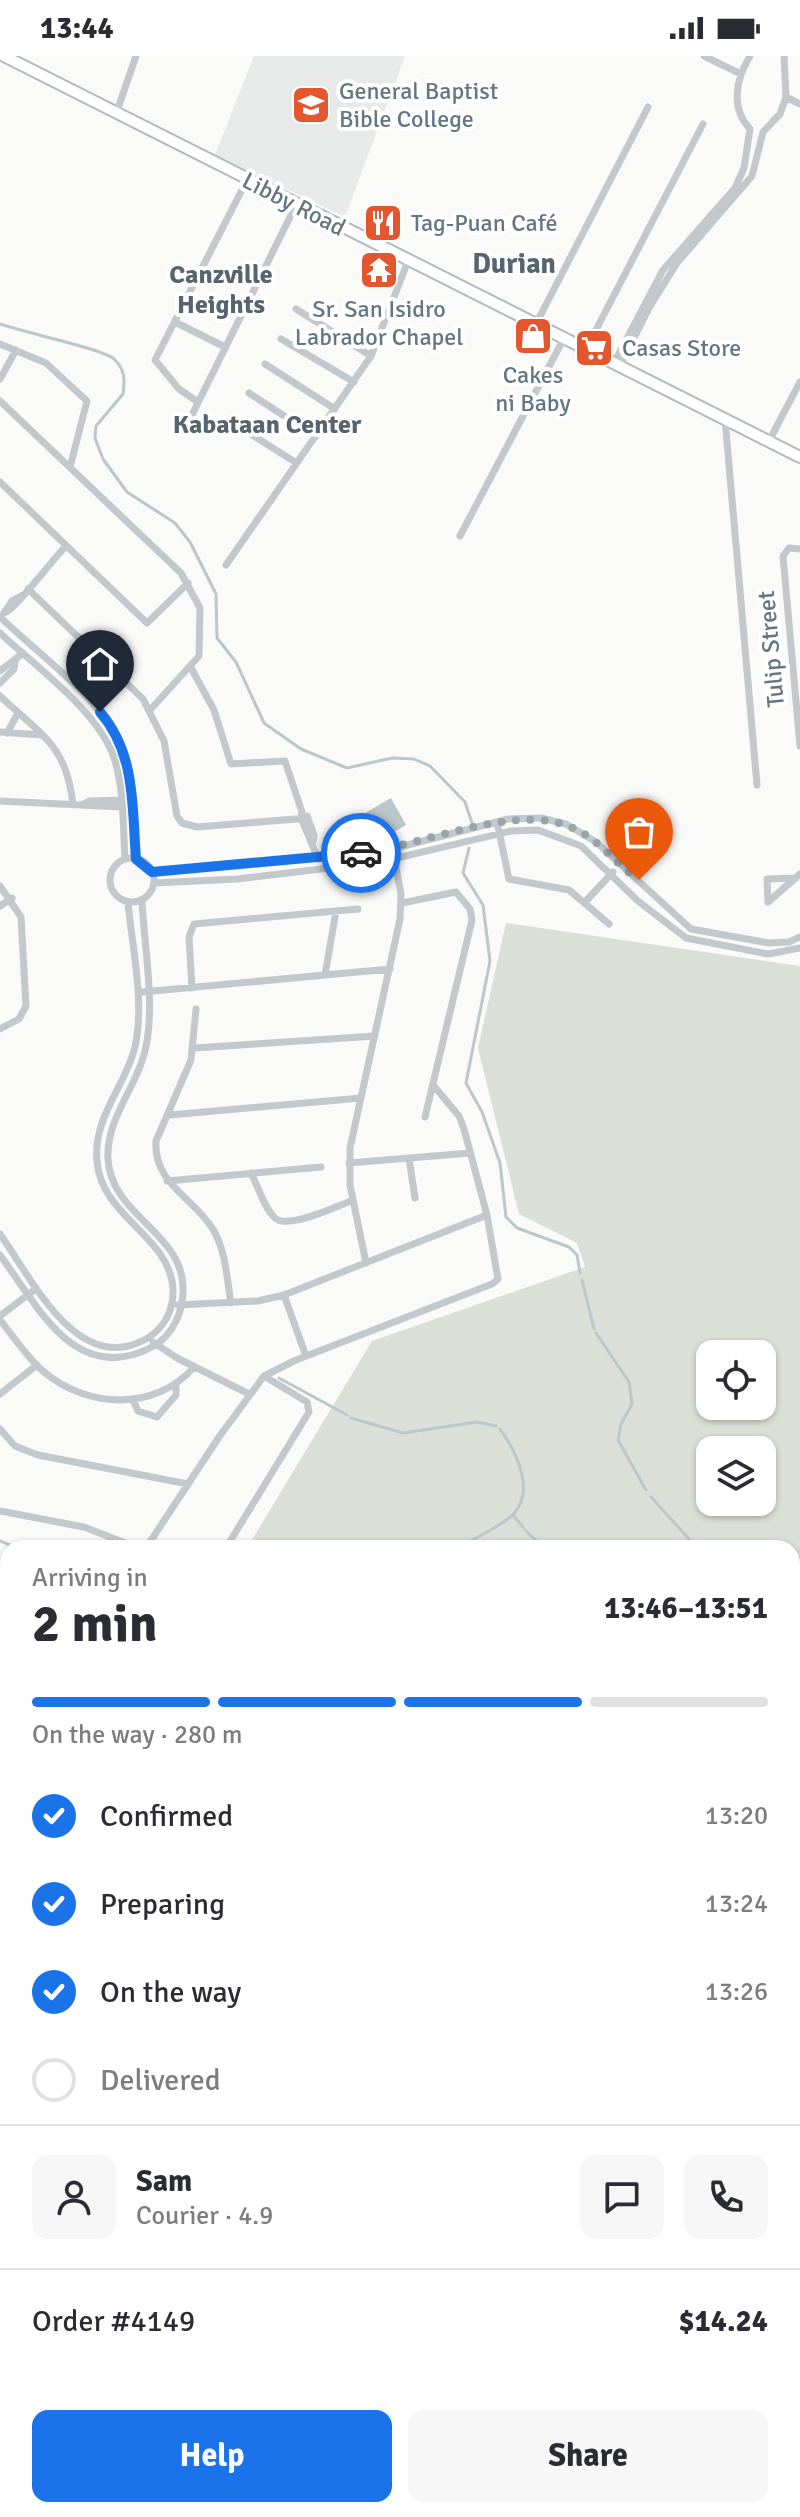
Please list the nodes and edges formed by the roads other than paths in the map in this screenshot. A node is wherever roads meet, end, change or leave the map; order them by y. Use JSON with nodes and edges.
{"nodes":[{"id":1,"x":4,"y":56,"type":"edge"},
{"id":2,"x":136,"y":56,"type":"edge"},
{"id":3,"x":704,"y":56,"type":"edge"},
{"id":4,"x":750,"y":56,"type":"edge"},
{"id":5,"x":784,"y":56,"type":"edge"},
{"id":6,"x":741,"y":74,"type":"junction"},
{"id":7,"x":786,"y":97,"type":"junction"},
{"id":8,"x":800,"y":104,"type":"edge"},
{"id":9,"x":648,"y":107,"type":"dead end"},
{"id":10,"x":116,"y":114,"type":"junction"},
{"id":11,"x":703,"y":124,"type":"dead end"},
{"id":12,"x":750,"y":129,"type":"junction"},
{"id":13,"x":763,"y":132,"type":"junction"},
{"id":14,"x":746,"y":162,"type":"junction"},
{"id":15,"x":756,"y":164,"type":"junction"},
{"id":16,"x":247,"y":180,"type":"junction"},
{"id":17,"x":296,"y":205,"type":"junction"},
{"id":18,"x":720,"y":208,"type":"junction"},
{"id":19,"x":408,"y":261,"type":"junction"},
{"id":20,"x":296,"y":309,"type":"dead end"},
{"id":21,"x":175,"y":322,"type":"junction"},
{"id":22,"x":536,"y":324,"type":"junction"},
{"id":23,"x":564,"y":338,"type":"junction"},
{"id":24,"x":281,"y":339,"type":"dead end"},
{"id":25,"x":0,"y":344,"type":"edge"},
{"id":26,"x":225,"y":347,"type":"junction"},
{"id":27,"x":586,"y":349,"type":"junction"},
{"id":28,"x":16,"y":350,"type":"junction"},
{"id":29,"x":371,"y":356,"type":"junction"},
{"id":30,"x":265,"y":364,"type":"dead end"},
{"id":31,"x":617,"y":364,"type":"junction"},
{"id":32,"x":0,"y":379,"type":"edge"},
{"id":33,"x":354,"y":382,"type":"junction"},
{"id":34,"x":800,"y":382,"type":"edge"},
{"id":35,"x":249,"y":393,"type":"dead end"},
{"id":36,"x":0,"y":401,"type":"edge"},
{"id":37,"x":198,"y":402,"type":"junction"},
{"id":38,"x":335,"y":409,"type":"junction"},
{"id":39,"x":725,"y":419,"type":"junction"},
{"id":40,"x":189,"y":421,"type":"dead end"},
{"id":41,"x":238,"y":426,"type":"dead end"},
{"id":42,"x":315,"y":436,"type":"junction"},
{"id":43,"x":769,"y":441,"type":"junction"},
{"id":44,"x":800,"y":457,"type":"edge"},
{"id":45,"x":295,"y":462,"type":"junction"},
{"id":46,"x":70,"y":467,"type":"junction"},
{"id":47,"x":0,"y":482,"type":"edge"},
{"id":48,"x":460,"y":536,"type":"dead end"},
{"id":49,"x":66,"y":546,"type":"junction"},
{"id":50,"x":800,"y":549,"type":"edge"},
{"id":51,"x":226,"y":565,"type":"dead end"},
{"id":52,"x":188,"y":583,"type":"junction"},
{"id":53,"x":26,"y":592,"type":"junction"},
{"id":54,"x":2,"y":616,"type":"edge"},
{"id":55,"x":0,"y":633,"type":"edge"},
{"id":56,"x":30,"y":645,"type":"junction"},
{"id":57,"x":22,"y":654,"type":"junction"},
{"id":58,"x":15,"y":661,"type":"junction"},
{"id":59,"x":190,"y":666,"type":"junction"},
{"id":60,"x":0,"y":671,"type":"edge"},
{"id":61,"x":0,"y":683,"type":"edge"},
{"id":62,"x":0,"y":696,"type":"edge"},
{"id":63,"x":150,"y":710,"type":"junction"},
{"id":64,"x":18,"y":713,"type":"junction"},
{"id":65,"x":4,"y":732,"type":"edge"},
{"id":66,"x":41,"y":735,"type":"junction"},
{"id":67,"x":800,"y":746,"type":"edge"},
{"id":68,"x":757,"y":785,"type":"dead end"},
{"id":69,"x":0,"y":801,"type":"edge"},
{"id":70,"x":121,"y":803,"type":"junction"},
{"id":71,"x":73,"y":805,"type":"junction"},
{"id":72,"x":304,"y":816,"type":"junction"},
{"id":73,"x":497,"y":822,"type":"junction"},
{"id":74,"x":499,"y":834,"type":"junction"},
{"id":75,"x":392,"y":849,"type":"junction"},
{"id":76,"x":318,"y":857,"type":"junction"},
{"id":77,"x":125,"y":859,"type":"junction"},
{"id":78,"x":136,"y":859,"type":"junction"},
{"id":79,"x":394,"y":860,"type":"junction"},
{"id":80,"x":620,"y":865,"type":"junction"},
{"id":81,"x":319,"y":868,"type":"junction"},
{"id":82,"x":152,"y":872,"type":"junction"},
{"id":83,"x":612,"y":874,"type":"junction"},
{"id":84,"x":154,"y":883,"type":"junction"},
{"id":85,"x":0,"y":886,"type":"edge"},
{"id":86,"x":12,"y":898,"type":"junction"},
{"id":87,"x":142,"y":900,"type":"junction"},
{"id":88,"x":128,"y":902,"type":"junction"},
{"id":89,"x":585,"y":902,"type":"junction"},
{"id":90,"x":402,"y":903,"type":"junction"},
{"id":91,"x":0,"y":906,"type":"edge"},
{"id":92,"x":358,"y":909,"type":"dead end"},
{"id":93,"x":336,"y":911,"type":"junction"},
{"id":94,"x":609,"y":924,"type":"dead end"},
{"id":95,"x":675,"y":924,"type":"junction"},
{"id":96,"x":800,"y":937,"type":"edge"},
{"id":97,"x":794,"y":947,"type":"edge"},
{"id":98,"x":390,"y":969,"type":"junction"},
{"id":99,"x":325,"y":975,"type":"junction"},
{"id":100,"x":192,"y":988,"type":"junction"},
{"id":101,"x":147,"y":992,"type":"junction"},
{"id":102,"x":136,"y":993,"type":"junction"},
{"id":103,"x":196,"y":1009,"type":"dead end"},
{"id":104,"x":0,"y":1029,"type":"edge"},
{"id":105,"x":375,"y":1036,"type":"junction"},
{"id":106,"x":194,"y":1048,"type":"junction"},
{"id":107,"x":433,"y":1085,"type":"junction"},
{"id":108,"x":361,"y":1098,"type":"junction"},
{"id":109,"x":170,"y":1115,"type":"junction"},
{"id":110,"x":425,"y":1117,"type":"dead end"},
{"id":111,"x":470,"y":1153,"type":"junction"},
{"id":112,"x":409,"y":1158,"type":"junction"},
{"id":113,"x":349,"y":1163,"type":"junction"},
{"id":114,"x":321,"y":1167,"type":"dead end"},
{"id":115,"x":251,"y":1173,"type":"junction"},
{"id":116,"x":167,"y":1181,"type":"junction"},
{"id":117,"x":415,"y":1198,"type":"dead end"},
{"id":118,"x":353,"y":1200,"type":"junction"},
{"id":119,"x":487,"y":1215,"type":"junction"},
{"id":120,"x":2,"y":1240,"type":"edge"},
{"id":121,"x":0,"y":1255,"type":"edge"},
{"id":122,"x":366,"y":1263,"type":"junction"},
{"id":123,"x":38,"y":1287,"type":"junction"},
{"id":124,"x":29,"y":1294,"type":"junction"},
{"id":125,"x":284,"y":1295,"type":"junction"},
{"id":126,"x":231,"y":1303,"type":"junction"},
{"id":127,"x":172,"y":1304,"type":"junction"},
{"id":128,"x":182,"y":1305,"type":"junction"},
{"id":129,"x":0,"y":1318,"type":"edge"},
{"id":130,"x":148,"y":1338,"type":"junction"},
{"id":131,"x":155,"y":1345,"type":"junction"},
{"id":132,"x":306,"y":1356,"type":"junction"},
{"id":133,"x":37,"y":1365,"type":"junction"},
{"id":134,"x":194,"y":1367,"type":"junction"},
{"id":135,"x":264,"y":1376,"type":"junction"},
{"id":136,"x":176,"y":1384,"type":"junction"},
{"id":137,"x":0,"y":1394,"type":"edge"},
{"id":138,"x":249,"y":1394,"type":"junction"},
{"id":139,"x":133,"y":1400,"type":"junction"},
{"id":140,"x":0,"y":1429,"type":"edge"},
{"id":141,"x":188,"y":1484,"type":"junction"},
{"id":142,"x":0,"y":1511,"type":"edge"},
{"id":143,"x":117,"y":1540,"type":"edge"},
{"id":144,"x":151,"y":1540,"type":"edge"},
{"id":145,"x":231,"y":1540,"type":"edge"}],
"edges":[{"from":1,"to":10,"type":"main road","name":"Libby Road"},
{"from":2,"to":10,"type":"street"},
{"from":3,"to":6,"type":"street"},
{"from":4,"to":6,"type":"street"},
{"from":5,"to":7,"type":"street"},
{"from":6,"to":12,"type":"street"},
{"from":7,"to":8,"type":"street"},
{"from":7,"to":13,"type":"street"},
{"from":9,"to":22,"type":"street"},
{"from":10,"to":16,"type":"main road","name":"Libby Road"},
{"from":11,"to":27,"type":"street"},
{"from":12,"to":13,"type":"street"},
{"from":12,"to":14,"type":"street"},
{"from":13,"to":15,"type":"street"},
{"from":14,"to":15,"type":"street"},
{"from":14,"to":18,"type":"street"},
{"from":15,"to":18,"type":"street"},
{"from":16,"to":17,"type":"main road","name":"Libby Road"},
{"from":16,"to":21,"type":"street"},
{"from":17,"to":19,"type":"main road","name":"Libby Road"},
{"from":17,"to":26,"type":"street"},
{"from":18,"to":31,"type":"street"},
{"from":19,"to":22,"type":"main road","name":"Libby Road"},
{"from":19,"to":29,"type":"street"},
{"from":20,"to":29,"type":"street"},
{"from":21,"to":26,"type":"street"},
{"from":21,"to":37,"type":"street"},
{"from":22,"to":23,"type":"main road","name":"Libby Road"},
{"from":23,"to":27,"type":"main road","name":"Libby Road"},
{"from":23,"to":48,"type":"street"},
{"from":24,"to":33,"type":"street"},
{"from":25,"to":28,"type":"street"},
{"from":26,"to":37,"type":"street"},
{"from":27,"to":31,"type":"main road","name":"Libby Road"},
{"from":28,"to":32,"type":"street"},
{"from":28,"to":46,"type":"street"},
{"from":29,"to":33,"type":"street"},
{"from":30,"to":38,"type":"street"},
{"from":31,"to":39,"type":"main road","name":"Libby Road"},
{"from":33,"to":38,"type":"street"},
{"from":34,"to":43,"type":"street"},
{"from":35,"to":42,"type":"street"},
{"from":36,"to":46,"type":"street"},
{"from":37,"to":40,"type":"street"},
{"from":38,"to":42,"type":"street"},
{"from":39,"to":43,"type":"main road","name":"Libby Road"},
{"from":39,"to":68,"type":"street"},
{"from":41,"to":45,"type":"street"},
{"from":42,"to":45,"type":"street"},
{"from":43,"to":44,"type":"main road","name":"Libby Road"},
{"from":45,"to":51,"type":"street"},
{"from":46,"to":52,"type":"street"},
{"from":47,"to":49,"type":"street"},
{"from":49,"to":52,"type":"street"},
{"from":49,"to":53,"type":"street"},
{"from":50,"to":67,"type":"street","name":"Tulip Street"},
{"from":52,"to":59,"type":"street"},
{"from":53,"to":54,"type":"street"},
{"from":53,"to":63,"type":"street"},
{"from":54,"to":56,"type":"street"},
{"from":55,"to":57,"type":"street"},
{"from":56,"to":57,"type":"street"},
{"from":56,"to":78,"type":"street"},
{"from":57,"to":58,"type":"street"},
{"from":57,"to":70,"type":"street"},
{"from":58,"to":60,"type":"street"},
{"from":58,"to":61,"type":"street"},
{"from":59,"to":63,"type":"street"},
{"from":59,"to":72,"type":"street"},
{"from":62,"to":64,"type":"street"},
{"from":63,"to":72,"type":"street"},
{"from":64,"to":65,"type":"street"},
{"from":64,"to":66,"type":"street"},
{"from":65,"to":66,"type":"street"},
{"from":66,"to":71,"type":"street"},
{"from":69,"to":71,"type":"street"},
{"from":70,"to":71,"type":"street"},
{"from":70,"to":77,"type":"street"},
{"from":72,"to":76,"type":"street"},
{"from":73,"to":74,"type":"street"},
{"from":73,"to":75,"type":"street"},
{"from":73,"to":80,"type":"street"},
{"from":74,"to":79,"type":"street"},
{"from":74,"to":83,"type":"street"},
{"from":74,"to":89,"type":"street"},
{"from":75,"to":76,"type":"street"},
{"from":75,"to":79,"type":"street"},
{"from":76,"to":81,"type":"street"},
{"from":76,"to":82,"type":"street"},
{"from":77,"to":78,"type":"street"},
{"from":77,"to":88,"type":"street"},
{"from":78,"to":82,"type":"street"},
{"from":79,"to":81,"type":"street"},
{"from":79,"to":90,"type":"street"},
{"from":80,"to":83,"type":"street"},
{"from":80,"to":95,"type":"street"},
{"from":81,"to":84,"type":"street"},
{"from":82,"to":84,"type":"street"},
{"from":83,"to":89,"type":"street"},
{"from":83,"to":95,"type":"street"},
{"from":84,"to":87,"type":"street"},
{"from":85,"to":86,"type":"street"},
{"from":86,"to":91,"type":"street"},
{"from":86,"to":104,"type":"street"},
{"from":87,"to":88,"type":"street"},
{"from":87,"to":101,"type":"street"},
{"from":88,"to":102,"type":"street"},
{"from":89,"to":94,"type":"street"},
{"from":90,"to":98,"type":"street"},
{"from":90,"to":107,"type":"street"},
{"from":92,"to":93,"type":"street"},
{"from":93,"to":99,"type":"street"},
{"from":93,"to":100,"type":"street"},
{"from":95,"to":97,"type":"street"},
{"from":96,"to":97,"type":"street"},
{"from":98,"to":99,"type":"street"},
{"from":98,"to":105,"type":"street"},
{"from":99,"to":100,"type":"street"},
{"from":100,"to":101,"type":"street"},
{"from":101,"to":102,"type":"street"},
{"from":101,"to":128,"type":"street"},
{"from":102,"to":127,"type":"street"},
{"from":103,"to":106,"type":"street"},
{"from":105,"to":106,"type":"street"},
{"from":105,"to":108,"type":"street"},
{"from":106,"to":109,"type":"street"},
{"from":107,"to":110,"type":"street"},
{"from":107,"to":111,"type":"street"},
{"from":108,"to":109,"type":"street"},
{"from":108,"to":113,"type":"street"},
{"from":109,"to":116,"type":"street"},
{"from":111,"to":112,"type":"street"},
{"from":111,"to":119,"type":"street"},
{"from":112,"to":113,"type":"street"},
{"from":112,"to":117,"type":"street"},
{"from":113,"to":118,"type":"street"},
{"from":114,"to":115,"type":"street"},
{"from":115,"to":116,"type":"street"},
{"from":115,"to":118,"type":"street"},
{"from":116,"to":126,"type":"street"},
{"from":118,"to":122,"type":"street"},
{"from":119,"to":122,"type":"street"},
{"from":119,"to":132,"type":"street"},
{"from":120,"to":123,"type":"street"},
{"from":121,"to":124,"type":"street"},
{"from":122,"to":125,"type":"street"},
{"from":123,"to":124,"type":"street"},
{"from":123,"to":130,"type":"street"},
{"from":124,"to":129,"type":"street"},
{"from":124,"to":131,"type":"street"},
{"from":125,"to":126,"type":"street"},
{"from":125,"to":132,"type":"street"},
{"from":126,"to":128,"type":"street"},
{"from":127,"to":128,"type":"street"},
{"from":127,"to":130,"type":"street"},
{"from":128,"to":131,"type":"street"},
{"from":129,"to":133,"type":"street"},
{"from":130,"to":131,"type":"street"},
{"from":131,"to":134,"type":"street"},
{"from":132,"to":135,"type":"street"},
{"from":133,"to":137,"type":"street"},
{"from":133,"to":139,"type":"street"},
{"from":134,"to":136,"type":"street"},
{"from":134,"to":138,"type":"street"},
{"from":135,"to":138,"type":"street"},
{"from":135,"to":145,"type":"street"},
{"from":136,"to":139,"type":"street"},
{"from":136,"to":139,"type":"street"},
{"from":138,"to":141,"type":"street"},
{"from":140,"to":141,"type":"street"},
{"from":141,"to":144,"type":"street"},
{"from":142,"to":143,"type":"street"}]}
